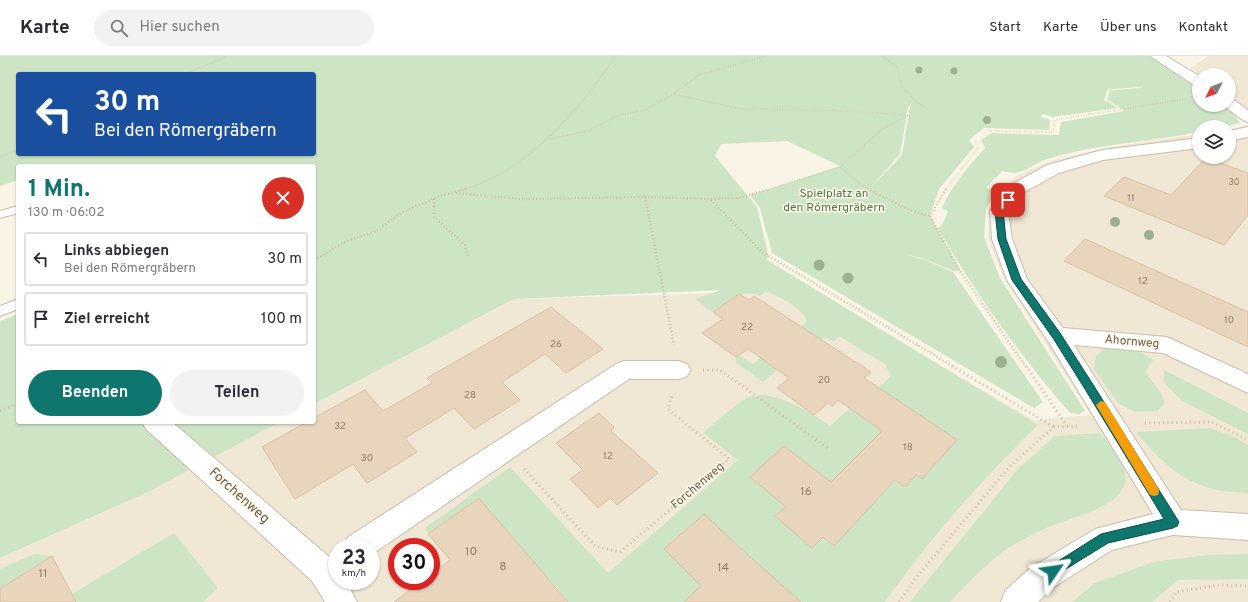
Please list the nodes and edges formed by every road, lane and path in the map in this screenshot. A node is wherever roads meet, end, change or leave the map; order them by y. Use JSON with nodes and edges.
{"nodes":[{"id":1,"x":227,"y":56,"type":"edge"},
{"id":2,"x":616,"y":56,"type":"edge"},
{"id":3,"x":766,"y":56,"type":"edge"},
{"id":4,"x":882,"y":56,"type":"edge"},
{"id":5,"x":1157,"y":56,"type":"edge"},
{"id":6,"x":191,"y":72,"type":"edge"},
{"id":7,"x":1192,"y":78,"type":"edge"},
{"id":8,"x":674,"y":94,"type":"junction"},
{"id":9,"x":1191,"y":98,"type":"dead end"},
{"id":10,"x":924,"y":106,"type":"dead end"},
{"id":11,"x":1236,"y":108,"type":"edge"},
{"id":12,"x":1248,"y":117,"type":"edge"},
{"id":13,"x":989,"y":131,"type":"dead end"},
{"id":14,"x":1248,"y":132,"type":"edge"},
{"id":15,"x":1236,"y":135,"type":"edge"},
{"id":16,"x":549,"y":139,"type":"junction"},
{"id":17,"x":975,"y":141,"type":"dead end"},
{"id":18,"x":1192,"y":144,"type":"edge"},
{"id":19,"x":16,"y":151,"type":"edge"},
{"id":20,"x":0,"y":157,"type":"edge"},
{"id":21,"x":840,"y":167,"type":"junction"},
{"id":22,"x":456,"y":193,"type":"junction"},
{"id":23,"x":645,"y":196,"type":"junction"},
{"id":24,"x":434,"y":199,"type":"junction"},
{"id":25,"x":711,"y":199,"type":"junction"},
{"id":26,"x":16,"y":210,"type":"edge"},
{"id":27,"x":0,"y":215,"type":"edge"},
{"id":28,"x":930,"y":216,"type":"junction"},
{"id":29,"x":468,"y":256,"type":"dead end"},
{"id":30,"x":316,"y":259,"type":"edge"},
{"id":31,"x":16,"y":305,"type":"edge"},
{"id":32,"x":0,"y":311,"type":"edge"},
{"id":33,"x":1056,"y":335,"type":"junction"},
{"id":34,"x":678,"y":370,"type":"junction"},
{"id":35,"x":1248,"y":384,"type":"edge"},
{"id":36,"x":16,"y":404,"type":"edge"},
{"id":37,"x":0,"y":411,"type":"edge"},
{"id":38,"x":158,"y":424,"type":"edge"},
{"id":39,"x":1113,"y":424,"type":"junction"},
{"id":40,"x":1054,"y":427,"type":"junction"},
{"id":41,"x":1068,"y":427,"type":"junction"},
{"id":42,"x":1248,"y":440,"type":"edge"},
{"id":43,"x":504,"y":448,"type":"junction"},
{"id":44,"x":828,"y":448,"type":"dead end"},
{"id":45,"x":1173,"y":522,"type":"junction"},
{"id":46,"x":1248,"y":527,"type":"edge"},
{"id":47,"x":371,"y":538,"type":"edge"},
{"id":48,"x":328,"y":564,"type":"edge"},
{"id":49,"x":1248,"y":586,"type":"edge"},
{"id":50,"x":338,"y":590,"type":"edge"},
{"id":51,"x":342,"y":602,"type":"edge"},
{"id":52,"x":899,"y":602,"type":"edge"},
{"id":53,"x":1016,"y":602,"type":"edge"},
{"id":54,"x":1170,"y":602,"type":"edge"}],
"edges":[{"from":1,"to":6,"type":"path"},
{"from":2,"to":16,"type":"path"},
{"from":3,"to":8,"type":"path"},
{"from":4,"to":10,"type":"path"},
{"from":5,"to":7,"type":"street"},
{"from":8,"to":16,"type":"path"},
{"from":8,"to":21,"type":"path"},
{"from":9,"to":13,"type":"path"},
{"from":11,"to":12,"type":"street"},
{"from":14,"to":15,"type":"street"},
{"from":16,"to":22,"type":"path"},
{"from":17,"to":28,"type":"path"},
{"from":18,"to":33,"type":"street"},
{"from":19,"to":20,"type":"path"},
{"from":21,"to":25,"type":"path"},
{"from":21,"to":28,"type":"path"},
{"from":22,"to":23,"type":"path"},
{"from":22,"to":24,"type":"path"},
{"from":23,"to":25,"type":"path"},
{"from":23,"to":34,"type":"path"},
{"from":24,"to":29,"type":"path"},
{"from":24,"to":30,"type":"path"},
{"from":25,"to":40,"type":"path"},
{"from":26,"to":27,"type":"lane"},
{"from":28,"to":41,"type":"path"},
{"from":31,"to":32,"type":"lane"},
{"from":33,"to":35,"type":"street","name":"Ahornweg"},
{"from":33,"to":39,"type":"street"},
{"from":34,"to":43,"type":"street"},
{"from":34,"to":43,"type":"path","name":"Forchenweg"},
{"from":34,"to":44,"type":"path"},
{"from":36,"to":37,"type":"path"},
{"from":38,"to":48,"type":"street","name":"Forchenweg"},
{"from":39,"to":41,"type":"path"},
{"from":39,"to":42,"type":"path"},
{"from":39,"to":45,"type":"street"},
{"from":40,"to":41,"type":"path"},
{"from":40,"to":52,"type":"path"},
{"from":43,"to":47,"type":"street"},
{"from":45,"to":46,"type":"street"},
{"from":45,"to":53,"type":"street"},
{"from":49,"to":54,"type":"path"},
{"from":50,"to":51,"type":"street","name":"Forchenweg"}]}
